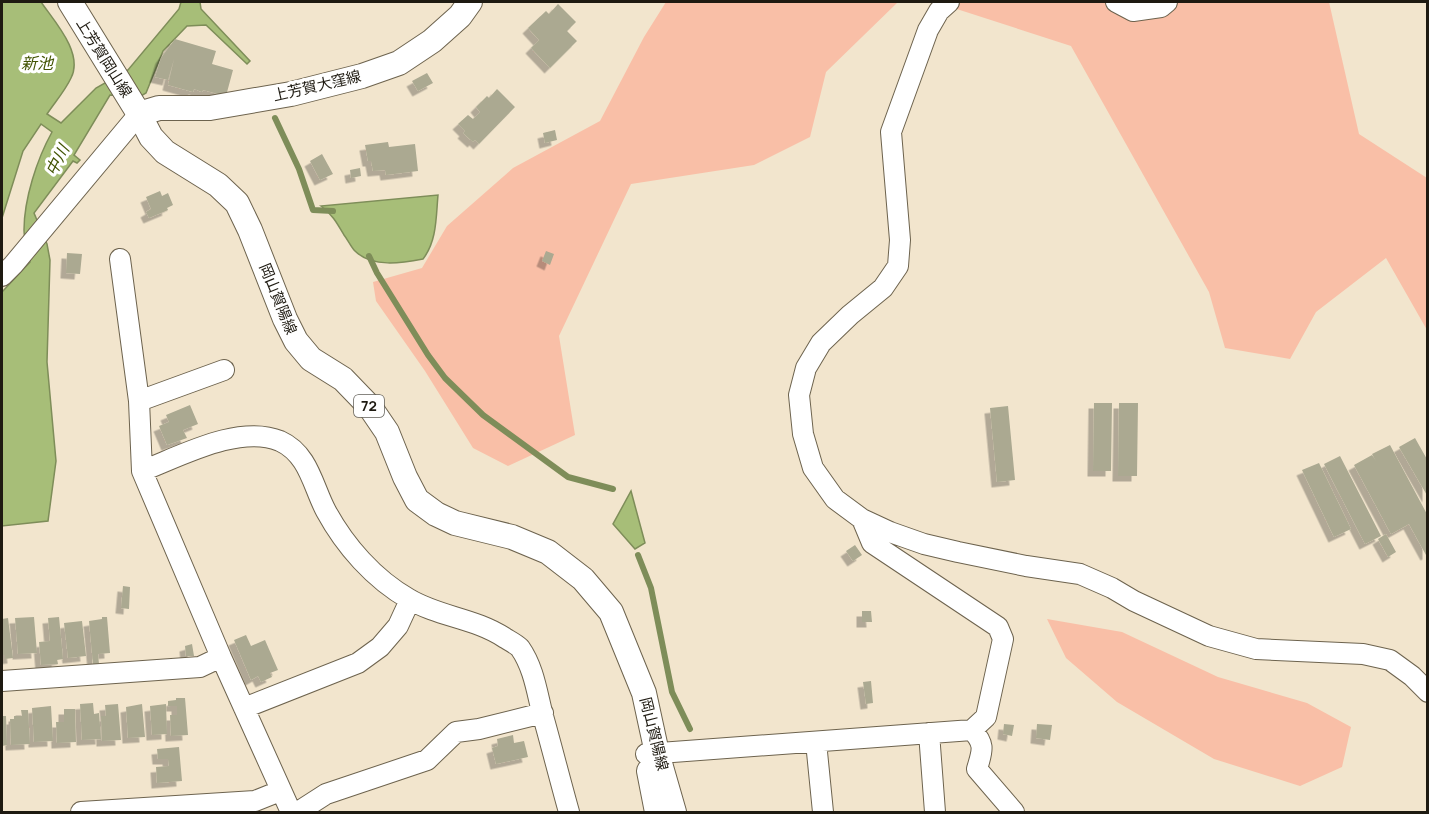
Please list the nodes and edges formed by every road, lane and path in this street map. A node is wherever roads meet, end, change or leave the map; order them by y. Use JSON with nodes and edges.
{"nodes":[{"id":1,"x":70,"y":2,"type":"edge"},
{"id":2,"x":470,"y":2,"type":"edge"},
{"id":3,"x":949,"y":2,"type":"edge"},
{"id":4,"x":1116,"y":2,"type":"edge"},
{"id":5,"x":1167,"y":2,"type":"edge"},
{"id":6,"x":136,"y":109,"type":"junction"},
{"id":7,"x":120,"y":259,"type":"dead end"},
{"id":8,"x":2,"y":276,"type":"edge"},
{"id":9,"x":224,"y":370,"type":"dead end"},
{"id":10,"x":140,"y":401,"type":"junction"},
{"id":11,"x":141,"y":471,"type":"junction"},
{"id":12,"x":862,"y":519,"type":"junction"},
{"id":13,"x":410,"y":600,"type":"junction"},
{"id":14,"x":221,"y":657,"type":"junction"},
{"id":15,"x":2,"y":681,"type":"edge"},
{"id":16,"x":1428,"y":692,"type":"edge"},
{"id":17,"x":244,"y":708,"type":"junction"},
{"id":18,"x":543,"y":713,"type":"junction"},
{"id":19,"x":972,"y":730,"type":"junction"},
{"id":20,"x":929,"y":733,"type":"junction"},
{"id":21,"x":816,"y":742,"type":"junction"},
{"id":22,"x":652,"y":754,"type":"junction"},
{"id":23,"x":280,"y":791,"type":"junction"},
{"id":24,"x":81,"y":813,"type":"edge"},
{"id":25,"x":291,"y":813,"type":"edge"},
{"id":26,"x":298,"y":813,"type":"edge"},
{"id":27,"x":569,"y":813,"type":"edge"},
{"id":28,"x":657,"y":813,"type":"edge"},
{"id":29,"x":674,"y":813,"type":"edge"},
{"id":30,"x":823,"y":813,"type":"edge"},
{"id":31,"x":935,"y":813,"type":"edge"},
{"id":32,"x":1014,"y":813,"type":"edge"}],
"edges":[{"from":1,"to":6,"type":"main road","name":"上芳賀岡山線"},
{"from":2,"to":6,"type":"main road","name":"上芳賀大窪線"},
{"from":3,"to":12,"type":"street"},
{"from":4,"to":5,"type":"street"},
{"from":6,"to":8,"type":"street"},
{"from":6,"to":22,"type":"main road","name":"岡山賀陽線","number":"72"},
{"from":7,"to":10,"type":"street"},
{"from":9,"to":10,"type":"street"},
{"from":10,"to":11,"type":"street"},
{"from":11,"to":13,"type":"street"},
{"from":11,"to":14,"type":"street"},
{"from":12,"to":16,"type":"street"},
{"from":12,"to":19,"type":"street"},
{"from":13,"to":17,"type":"street"},
{"from":13,"to":18,"type":"street"},
{"from":14,"to":15,"type":"street"},
{"from":14,"to":17,"type":"street"},
{"from":17,"to":23,"type":"street"},
{"from":18,"to":26,"type":"street"},
{"from":18,"to":27,"type":"street"},
{"from":19,"to":20,"type":"street"},
{"from":19,"to":32,"type":"street"},
{"from":20,"to":21,"type":"street"},
{"from":20,"to":31,"type":"street"},
{"from":21,"to":22,"type":"street"},
{"from":21,"to":30,"type":"street"},
{"from":22,"to":28,"type":"main road","name":"岡山賀陽線","number":"72"},
{"from":22,"to":29,"type":"main road","name":"岡山賀陽線","number":"72"},
{"from":23,"to":24,"type":"street"},
{"from":23,"to":25,"type":"street"}]}
